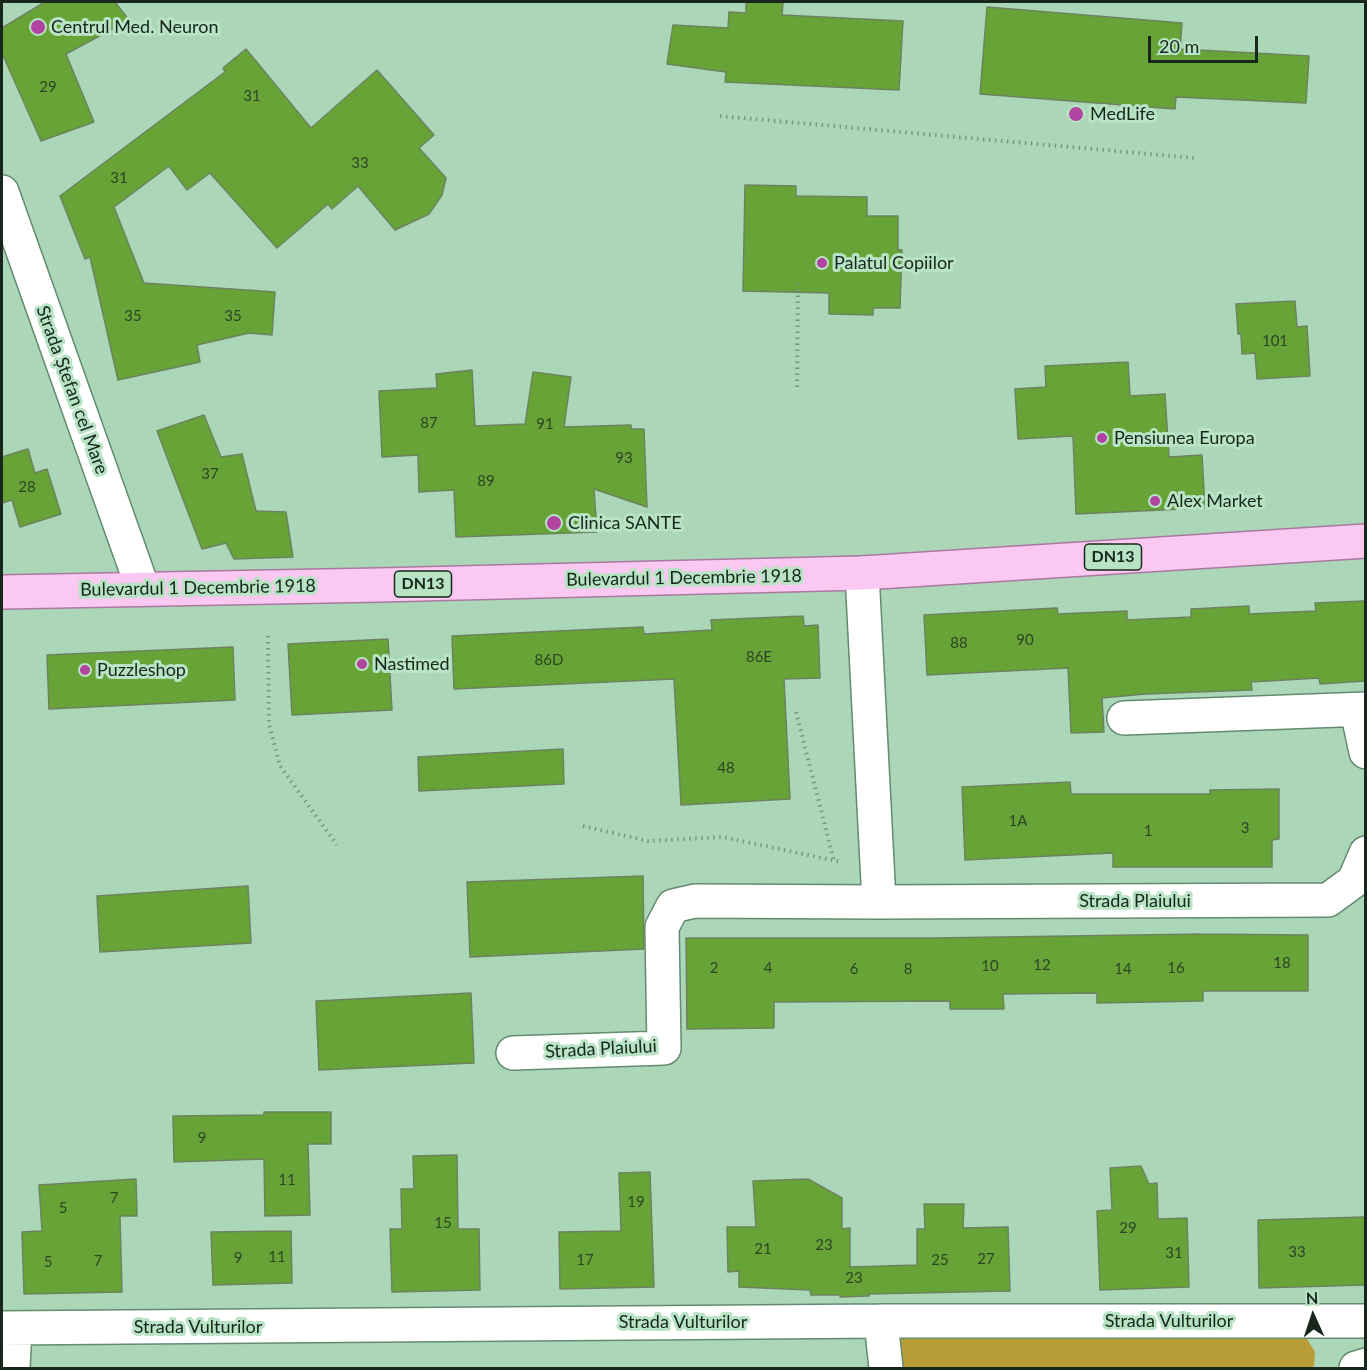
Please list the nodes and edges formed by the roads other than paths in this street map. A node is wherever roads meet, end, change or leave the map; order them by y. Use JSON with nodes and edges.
{"nodes":[{"id":1,"x":2,"y":192,"type":"edge"},
{"id":2,"x":1365,"y":542,"type":"edge"},
{"id":3,"x":861,"y":573,"type":"junction"},
{"id":4,"x":143,"y":589,"type":"junction"},
{"id":5,"x":2,"y":591,"type":"edge"},
{"id":6,"x":1361,"y":710,"type":"edge"},
{"id":7,"x":1124,"y":718,"type":"dead end"},
{"id":8,"x":1365,"y":752,"type":"edge"},
{"id":9,"x":1365,"y":853,"type":"edge"},
{"id":10,"x":879,"y":902,"type":"junction"},
{"id":11,"x":513,"y":1053,"type":"dead end"},
{"id":12,"x":881,"y":1321,"type":"junction"},
{"id":13,"x":1365,"y":1321,"type":"edge"},
{"id":14,"x":8,"y":1328,"type":"edge"},
{"id":15,"x":1365,"y":1365,"type":"edge"},
{"id":16,"x":13,"y":1368,"type":"edge"},
{"id":17,"x":886,"y":1368,"type":"edge"},
{"id":18,"x":1356,"y":1368,"type":"edge"}],
"edges":[{"from":1,"to":4,"type":"street","name":"Strada Ștefan cel Mare"},
{"from":2,"to":3,"type":"main road","name":"Bulevardul 1 Decembrie 1918","number":"DN13"},
{"from":3,"to":4,"type":"main road","name":"Bulevardul 1 Decembrie 1918","number":"DN13"},
{"from":3,"to":10,"type":"street"},
{"from":4,"to":5,"type":"main road","name":"Bulevardul 1 Decembrie 1918","number":"DN13"},
{"from":6,"to":7,"type":"street"},
{"from":6,"to":8,"type":"street"},
{"from":9,"to":10,"type":"street","name":"Strada Plaiului"},
{"from":10,"to":11,"type":"street","name":"Strada Plaiului"},
{"from":12,"to":13,"type":"street","name":"Strada Vulturilor"},
{"from":12,"to":14,"type":"street","name":"Strada Vulturilor"},
{"from":12,"to":17,"type":"street"},
{"from":14,"to":16,"type":"street"},
{"from":15,"to":18,"type":"street"}]}
